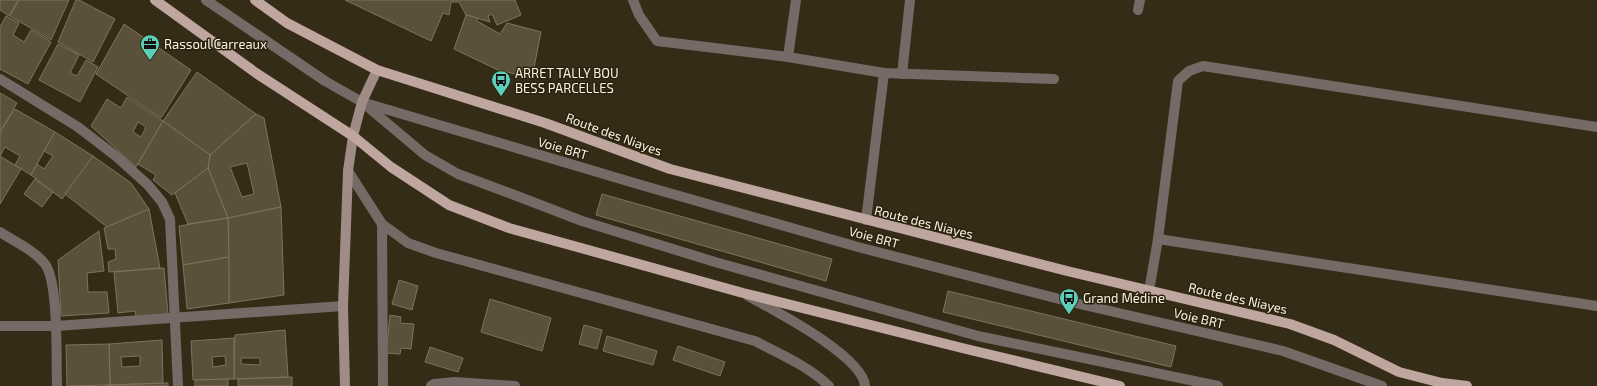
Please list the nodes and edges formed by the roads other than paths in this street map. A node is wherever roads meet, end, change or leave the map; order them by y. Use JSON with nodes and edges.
{"nodes":[{"id":1,"x":155,"y":0,"type":"edge"},
{"id":2,"x":206,"y":0,"type":"edge"},
{"id":3,"x":255,"y":0,"type":"edge"},
{"id":4,"x":633,"y":0,"type":"edge"},
{"id":5,"x":796,"y":0,"type":"edge"},
{"id":6,"x":910,"y":0,"type":"edge"},
{"id":7,"x":788,"y":57,"type":"junction"},
{"id":8,"x":377,"y":70,"type":"junction"},
{"id":9,"x":884,"y":73,"type":"junction"},
{"id":10,"x":902,"y":74,"type":"junction"},
{"id":11,"x":1054,"y":79,"type":"dead end"},
{"id":12,"x":0,"y":80,"type":"edge"},
{"id":13,"x":362,"y":102,"type":"junction"},
{"id":14,"x":1597,"y":127,"type":"edge"},
{"id":15,"x":353,"y":136,"type":"junction"},
{"id":16,"x":348,"y":170,"type":"junction"},
{"id":17,"x":866,"y":220,"type":"junction"},
{"id":18,"x":382,"y":224,"type":"junction"},
{"id":19,"x":0,"y":232,"type":"edge"},
{"id":20,"x":1158,"y":239,"type":"junction"},
{"id":21,"x":1149,"y":291,"type":"junction"},
{"id":22,"x":743,"y":293,"type":"junction"},
{"id":23,"x":343,"y":306,"type":"junction"},
{"id":24,"x":1597,"y":306,"type":"edge"},
{"id":25,"x":175,"y":318,"type":"junction"},
{"id":26,"x":0,"y":326,"type":"edge"},
{"id":27,"x":56,"y":326,"type":"junction"},
{"id":28,"x":57,"y":386,"type":"edge"},
{"id":29,"x":178,"y":386,"type":"edge"},
{"id":30,"x":344,"y":386,"type":"edge"},
{"id":31,"x":383,"y":386,"type":"edge"},
{"id":32,"x":431,"y":386,"type":"edge"},
{"id":33,"x":514,"y":386,"type":"edge"},
{"id":34,"x":829,"y":386,"type":"edge"},
{"id":35,"x":865,"y":386,"type":"edge"},
{"id":36,"x":1120,"y":386,"type":"edge"},
{"id":37,"x":1218,"y":386,"type":"edge"},
{"id":38,"x":1382,"y":386,"type":"edge"},
{"id":39,"x":1467,"y":386,"type":"edge"}],
"edges":[{"from":1,"to":15,"type":"main road"},
{"from":2,"to":13,"type":"street","name":"Voie BRT"},
{"from":3,"to":8,"type":"main road","name":"Route des Niayes"},
{"from":4,"to":7,"type":"street"},
{"from":5,"to":7,"type":"street"},
{"from":6,"to":10,"type":"street"},
{"from":7,"to":9,"type":"street"},
{"from":8,"to":13,"type":"street"},
{"from":8,"to":17,"type":"main road","name":"Route des Niayes"},
{"from":9,"to":10,"type":"street"},
{"from":9,"to":17,"type":"street"},
{"from":10,"to":11,"type":"street"},
{"from":12,"to":25,"type":"street"},
{"from":13,"to":15,"type":"street"},
{"from":13,"to":37,"type":"street","name":"Voie BRT"},
{"from":13,"to":38,"type":"street","name":"Voie BRT"},
{"from":14,"to":20,"type":"street"},
{"from":15,"to":16,"type":"street"},
{"from":15,"to":22,"type":"main road"},
{"from":16,"to":18,"type":"street"},
{"from":16,"to":23,"type":"street"},
{"from":17,"to":21,"type":"main road","name":"Route des Niayes"},
{"from":18,"to":31,"type":"street"},
{"from":18,"to":34,"type":"street"},
{"from":19,"to":27,"type":"street"},
{"from":20,"to":21,"type":"street"},
{"from":20,"to":24,"type":"street"},
{"from":21,"to":39,"type":"main road","name":"Route des Niayes"},
{"from":22,"to":35,"type":"street"},
{"from":22,"to":36,"type":"main road"},
{"from":23,"to":25,"type":"street"},
{"from":23,"to":30,"type":"street"},
{"from":25,"to":27,"type":"street"},
{"from":25,"to":29,"type":"street"},
{"from":26,"to":27,"type":"street"},
{"from":27,"to":28,"type":"street"},
{"from":32,"to":33,"type":"street"}]}
